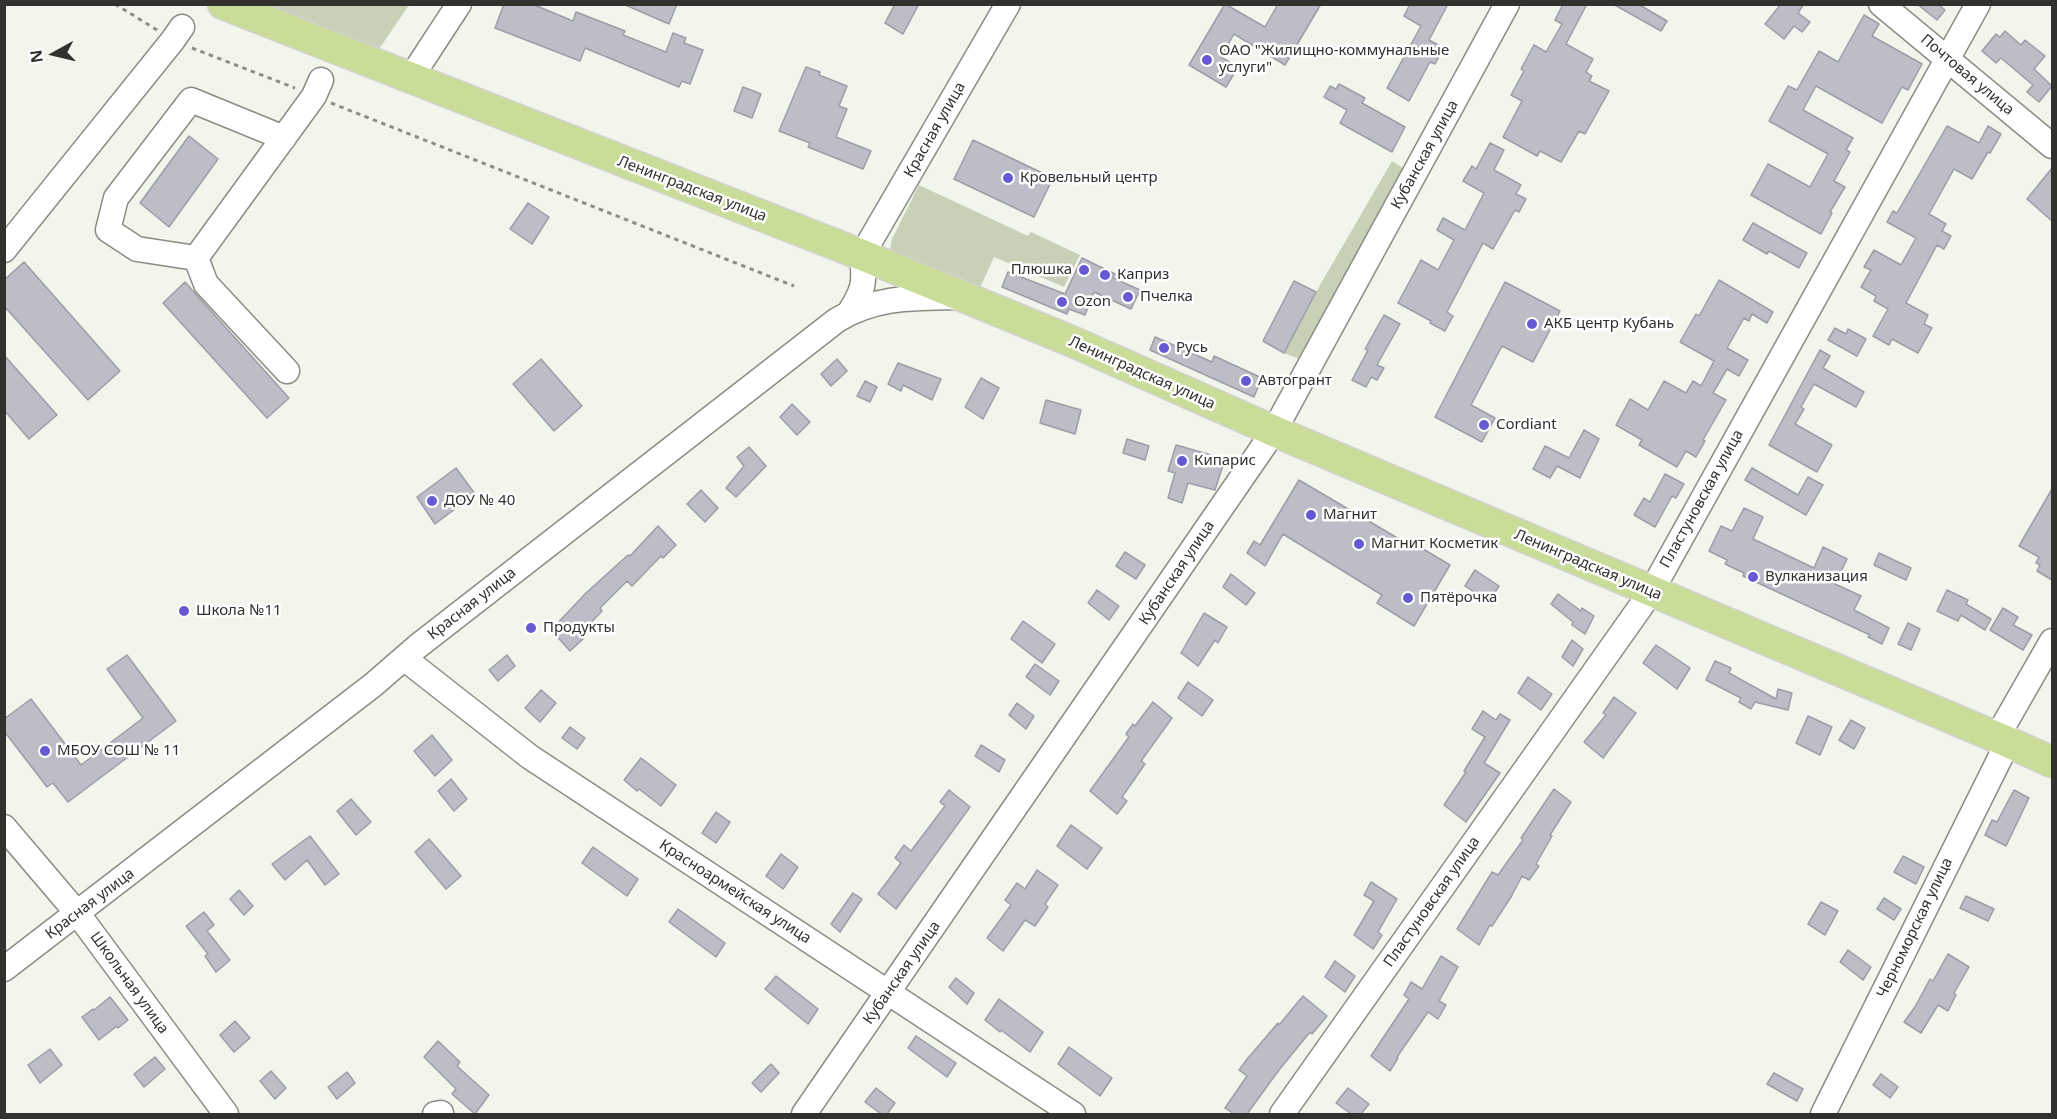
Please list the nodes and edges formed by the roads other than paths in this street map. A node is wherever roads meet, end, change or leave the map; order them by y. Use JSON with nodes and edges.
{"nodes":[{"id":1,"x":223,"y":4,"type":"edge"},
{"id":2,"x":459,"y":4,"type":"edge"},
{"id":3,"x":1008,"y":4,"type":"edge"},
{"id":4,"x":1507,"y":4,"type":"edge"},
{"id":5,"x":1881,"y":4,"type":"edge"},
{"id":6,"x":1978,"y":4,"type":"edge"},
{"id":7,"x":178,"y":34,"type":"road end"},
{"id":8,"x":1947,"y":58,"type":"junction"},
{"id":9,"x":410,"y":79,"type":"junction"},
{"id":10,"x":318,"y":88,"type":"road end"},
{"id":11,"x":284,"y":138,"type":"junction"},
{"id":12,"x":2052,"y":146,"type":"edge"},
{"id":13,"x":4,"y":250,"type":"edge"},
{"id":14,"x":862,"y":255,"type":"junction"},
{"id":15,"x":196,"y":258,"type":"junction"},
{"id":16,"x":964,"y":297,"type":"junction"},
{"id":17,"x":849,"y":313,"type":"junction"},
{"id":18,"x":287,"y":371,"type":"dead end"},
{"id":19,"x":1274,"y":431,"type":"junction"},
{"id":20,"x":1651,"y":592,"type":"junction"},
{"id":21,"x":2052,"y":642,"type":"edge"},
{"id":22,"x":405,"y":658,"type":"junction"},
{"id":23,"x":2002,"y":740,"type":"junction"},
{"id":24,"x":2052,"y":762,"type":"edge"},
{"id":25,"x":4,"y":827,"type":"edge"},
{"id":26,"x":78,"y":914,"type":"junction"},
{"id":27,"x":4,"y":969,"type":"edge"},
{"id":28,"x":888,"y":993,"type":"junction"},
{"id":29,"x":226,"y":1114,"type":"edge"},
{"id":30,"x":804,"y":1114,"type":"edge"},
{"id":31,"x":1073,"y":1114,"type":"edge"},
{"id":32,"x":1282,"y":1114,"type":"edge"},
{"id":33,"x":1823,"y":1114,"type":"edge"}],
"edges":[{"from":1,"to":9,"type":"main road","name":"Ленинградская улица"},
{"from":2,"to":9,"type":"street"},
{"from":3,"to":14,"type":"street","name":"Красная улица"},
{"from":4,"to":19,"type":"street","name":"Кубанская улица"},
{"from":5,"to":8,"type":"street","name":"Почтовая улица"},
{"from":6,"to":8,"type":"street","name":"Пластуновская улица"},
{"from":7,"to":13,"type":"street"},
{"from":8,"to":12,"type":"street","name":"Почтовая улица"},
{"from":8,"to":20,"type":"street","name":"Пластуновская улица"},
{"from":9,"to":14,"type":"main road","name":"Ленинградская улица"},
{"from":10,"to":11,"type":"street"},
{"from":11,"to":15,"type":"street"},
{"from":11,"to":15,"type":"street"},
{"from":14,"to":16,"type":"main road","name":"Ленинградская улица"},
{"from":14,"to":17,"type":"street"},
{"from":15,"to":18,"type":"street"},
{"from":16,"to":17,"type":"street","name":"Красная улица"},
{"from":16,"to":19,"type":"main road","name":"Ленинградская улица"},
{"from":17,"to":22,"type":"street","name":"Красная улица"},
{"from":19,"to":20,"type":"main road","name":"Ленинградская улица"},
{"from":19,"to":28,"type":"street","name":"Кубанская улица"},
{"from":20,"to":23,"type":"main road","name":"Ленинградская улица"},
{"from":20,"to":32,"type":"street","name":"Пластуновская улица"},
{"from":21,"to":23,"type":"street","name":"Черноморская улица"},
{"from":22,"to":26,"type":"street","name":"Красная улица"},
{"from":22,"to":28,"type":"street","name":"Красноармейская улица"},
{"from":23,"to":24,"type":"main road","name":"Ленинградская улица"},
{"from":23,"to":33,"type":"street","name":"Черноморская улица"},
{"from":25,"to":26,"type":"street","name":"Школьная улица"},
{"from":26,"to":27,"type":"street","name":"Красная улица"},
{"from":26,"to":29,"type":"street","name":"Школьная улица"},
{"from":28,"to":30,"type":"street","name":"Кубанская улица"},
{"from":28,"to":31,"type":"street","name":"Красноармейская улица"}]}
